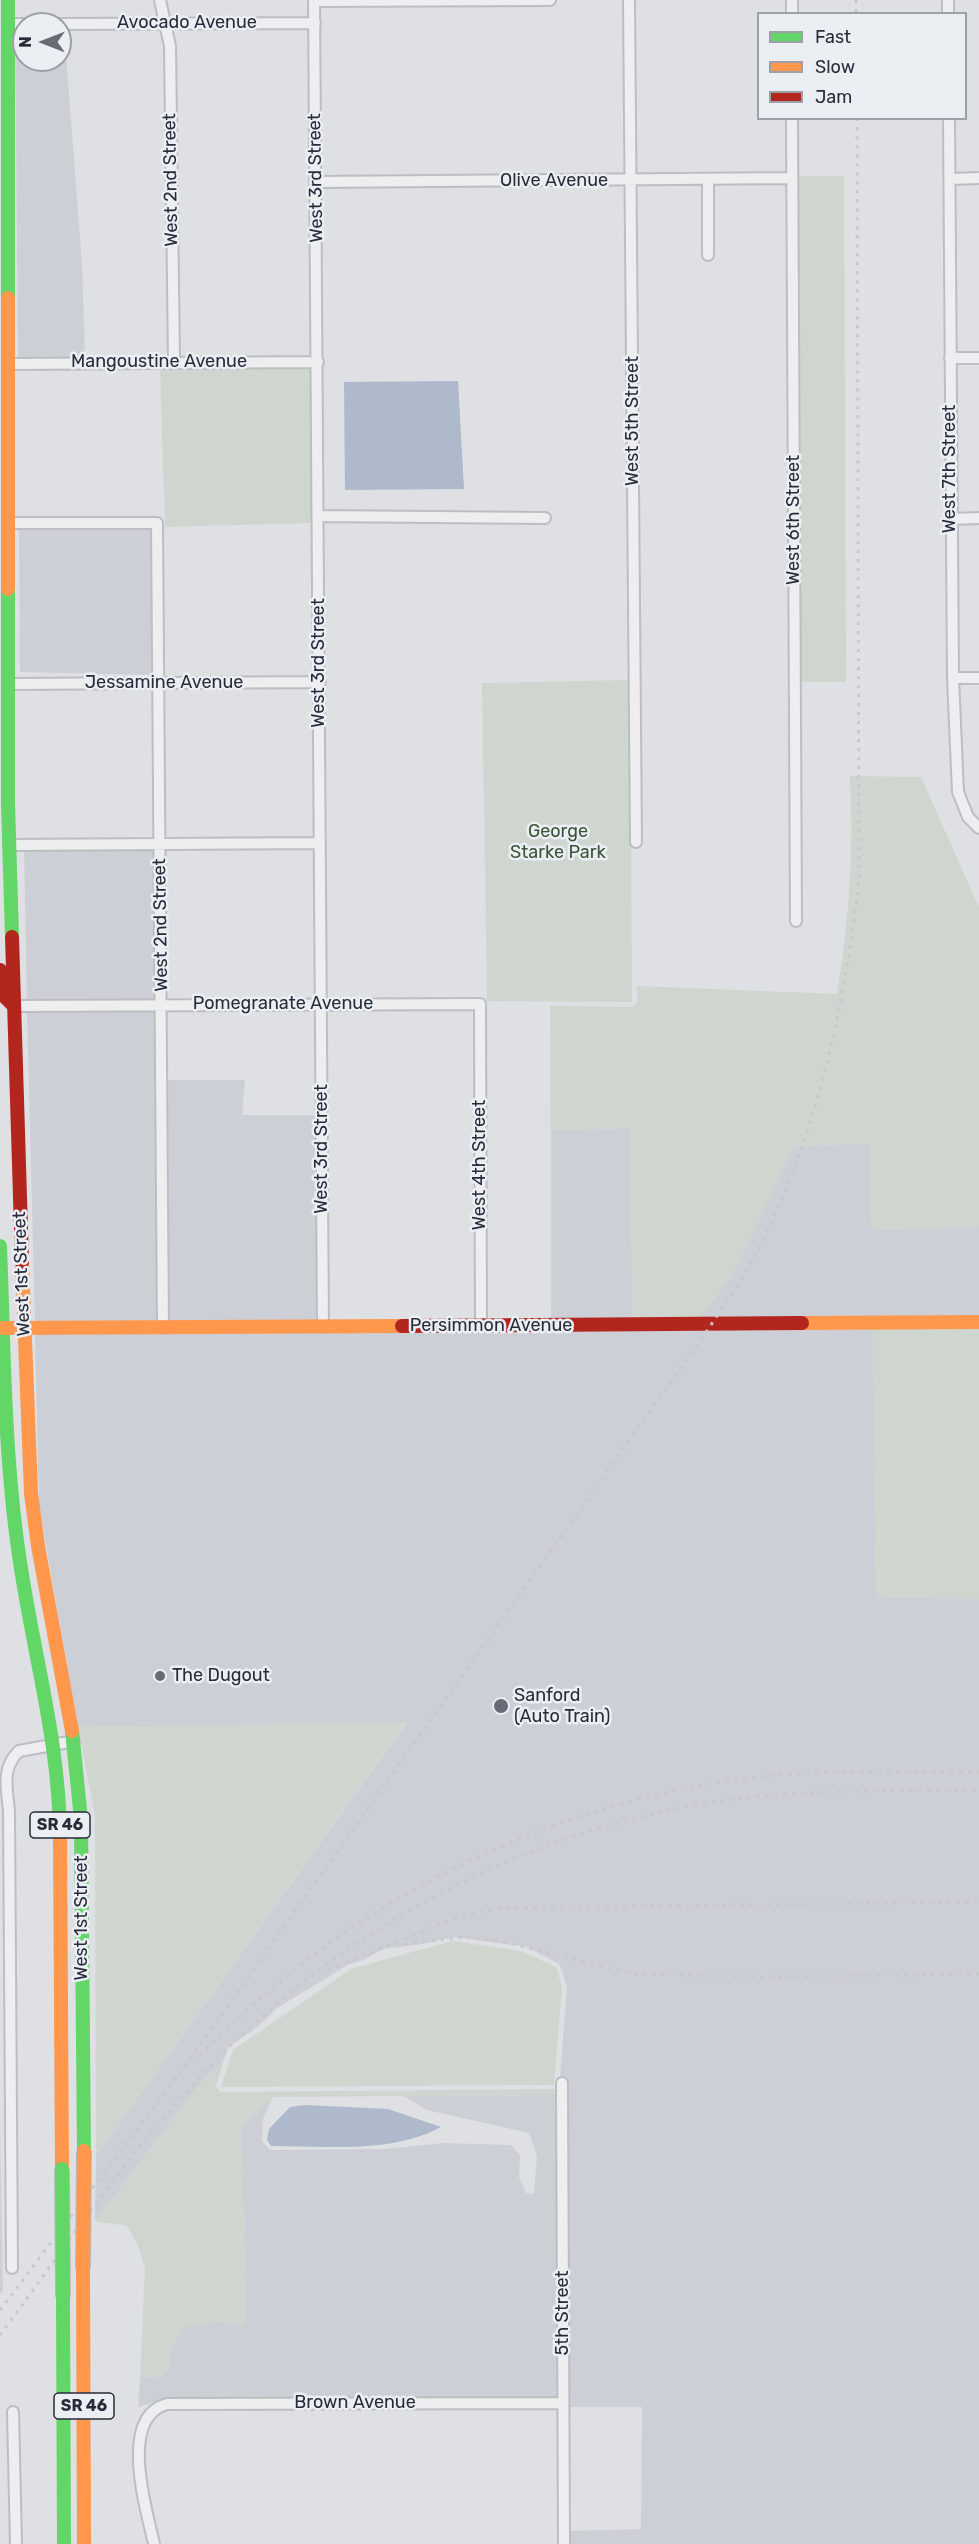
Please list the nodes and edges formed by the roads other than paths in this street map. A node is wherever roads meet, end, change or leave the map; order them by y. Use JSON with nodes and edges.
{"nodes":[{"id":1,"x":8,"y":0,"type":"edge"},
{"id":2,"x":160,"y":0,"type":"edge"},
{"id":3,"x":477,"y":0,"type":"edge"},
{"id":4,"x":550,"y":0,"type":"edge"},
{"id":5,"x":629,"y":0,"type":"edge"},
{"id":6,"x":314,"y":1,"type":"edge"},
{"id":7,"x":0,"y":10,"type":"edge"},
{"id":8,"x":165,"y":23,"type":"junction"},
{"id":9,"x":315,"y":23,"type":"junction"},
{"id":10,"x":9,"y":24,"type":"junction"},
{"id":11,"x":72,"y":24,"type":"edge"},
{"id":12,"x":792,"y":120,"type":"edge"},
{"id":13,"x":949,"y":120,"type":"edge"},
{"id":14,"x":792,"y":178,"type":"junction"},
{"id":15,"x":979,"y":178,"type":"edge"},
{"id":16,"x":708,"y":179,"type":"junction"},
{"id":17,"x":950,"y":179,"type":"junction"},
{"id":18,"x":630,"y":180,"type":"junction"},
{"id":19,"x":316,"y":182,"type":"junction"},
{"id":20,"x":708,"y":255,"type":"dead end"},
{"id":21,"x":950,"y":358,"type":"junction"},
{"id":22,"x":979,"y":358,"type":"edge"},
{"id":23,"x":174,"y":361,"type":"junction"},
{"id":24,"x":318,"y":362,"type":"junction"},
{"id":25,"x":5,"y":365,"type":"edge"},
{"id":26,"x":318,"y":516,"type":"junction"},
{"id":27,"x":545,"y":518,"type":"dead end"},
{"id":28,"x":979,"y":518,"type":"edge"},
{"id":29,"x":950,"y":519,"type":"junction"},
{"id":30,"x":9,"y":523,"type":"junction"},
{"id":31,"x":953,"y":678,"type":"junction"},
{"id":32,"x":979,"y":678,"type":"edge"},
{"id":33,"x":4,"y":679,"type":"edge"},
{"id":34,"x":158,"y":682,"type":"junction"},
{"id":35,"x":320,"y":682,"type":"junction"},
{"id":36,"x":0,"y":702,"type":"edge"},
{"id":37,"x":8,"y":763,"type":"junction"},
{"id":38,"x":979,"y":828,"type":"edge"},
{"id":39,"x":636,"y":842,"type":"dead end"},
{"id":40,"x":320,"y":843,"type":"junction"},
{"id":41,"x":9,"y":844,"type":"junction"},
{"id":42,"x":159,"y":844,"type":"junction"},
{"id":43,"x":796,"y":921,"type":"dead end"},
{"id":44,"x":0,"y":970,"type":"edge"},
{"id":45,"x":321,"y":1003,"type":"junction"},
{"id":46,"x":480,"y":1004,"type":"joint"},
{"id":47,"x":162,"y":1005,"type":"junction"},
{"id":48,"x":14,"y":1006,"type":"junction"},
{"id":49,"x":0,"y":1246,"type":"edge"},
{"id":50,"x":979,"y":1322,"type":"edge"},
{"id":51,"x":481,"y":1326,"type":"junction"},
{"id":52,"x":323,"y":1327,"type":"junction"},
{"id":53,"x":3,"y":1328,"type":"junction"},
{"id":54,"x":23,"y":1328,"type":"junction"},
{"id":55,"x":163,"y":1328,"type":"junction"},
{"id":56,"x":4,"y":1486,"type":"edge"},
{"id":57,"x":74,"y":1742,"type":"junction"},
{"id":58,"x":53,"y":1744,"type":"junction"},
{"id":59,"x":562,"y":2083,"type":"dead end"},
{"id":60,"x":5,"y":2126,"type":"edge"},
{"id":61,"x":12,"y":2268,"type":"dead end"},
{"id":62,"x":563,"y":2403,"type":"junction"},
{"id":63,"x":13,"y":2412,"type":"dead end"},
{"id":64,"x":16,"y":2544,"type":"edge"},
{"id":65,"x":63,"y":2544,"type":"edge"},
{"id":66,"x":84,"y":2544,"type":"edge"},
{"id":67,"x":154,"y":2544,"type":"edge"},
{"id":68,"x":564,"y":2544,"type":"edge"}],
"edges":[{"from":1,"to":10,"type":"main road","name":"West 1st Street","number":"SR 46"},
{"from":2,"to":8,"type":"street","name":"West 2nd Street"},
{"from":3,"to":4,"type":"street"},
{"from":3,"to":6,"type":"street"},
{"from":5,"to":18,"type":"street","name":"West 5th Street"},
{"from":6,"to":9,"type":"street","name":"West 3rd Street"},
{"from":7,"to":10,"type":"main road"},
{"from":8,"to":9,"type":"street","name":"Avocado Avenue"},
{"from":8,"to":11,"type":"street","name":"Avocado Avenue"},
{"from":8,"to":23,"type":"street","name":"West 2nd Street"},
{"from":9,"to":19,"type":"street","name":"West 3rd Street"},
{"from":10,"to":25,"type":"main road","name":"West 1st Street","number":"SR 46"},
{"from":12,"to":14,"type":"street","name":"West 6th Street"},
{"from":13,"to":17,"type":"street","name":"West 7th Street"},
{"from":14,"to":16,"type":"street","name":"Olive Avenue"},
{"from":14,"to":43,"type":"street","name":"West 6th Street"},
{"from":15,"to":17,"type":"street"},
{"from":16,"to":18,"type":"street","name":"Olive Avenue"},
{"from":16,"to":20,"type":"street"},
{"from":17,"to":21,"type":"street","name":"West 7th Street"},
{"from":18,"to":19,"type":"street","name":"Olive Avenue"},
{"from":18,"to":39,"type":"street","name":"West 5th Street"},
{"from":19,"to":24,"type":"street","name":"West 3rd Street"},
{"from":21,"to":22,"type":"street"},
{"from":21,"to":29,"type":"street","name":"West 7th Street"},
{"from":23,"to":24,"type":"street","name":"Mangoustine Avenue"},
{"from":23,"to":25,"type":"street","name":"Mangoustine Avenue"},
{"from":24,"to":26,"type":"street","name":"West 3rd Street"},
{"from":25,"to":30,"type":"main road","name":"West 1st Street","number":"SR 46"},
{"from":26,"to":27,"type":"street"},
{"from":26,"to":35,"type":"street","name":"West 3rd Street"},
{"from":28,"to":29,"type":"street"},
{"from":29,"to":31,"type":"street","name":"West 7th Street"},
{"from":30,"to":33,"type":"main road","name":"West 1st Street","number":"SR 46"},
{"from":30,"to":34,"type":"street","name":"West 2nd Street"},
{"from":31,"to":32,"type":"street"},
{"from":31,"to":38,"type":"street","name":"West 7th Street"},
{"from":33,"to":34,"type":"street","name":"Jessamine Avenue"},
{"from":33,"to":37,"type":"main road","name":"West 1st Street","number":"SR 46"},
{"from":34,"to":35,"type":"street","name":"Jessamine Avenue"},
{"from":34,"to":42,"type":"street","name":"West 2nd Street"},
{"from":35,"to":40,"type":"street","name":"West 3rd Street"},
{"from":36,"to":37,"type":"main road"},
{"from":37,"to":41,"type":"main road","name":"West 1st Street","number":"SR 46"},
{"from":40,"to":42,"type":"street"},
{"from":40,"to":45,"type":"street","name":"West 3rd Street"},
{"from":41,"to":42,"type":"street"},
{"from":41,"to":48,"type":"main road","name":"West 1st Street","number":"SR 46"},
{"from":42,"to":47,"type":"street","name":"West 2nd Street"},
{"from":44,"to":48,"type":"main road"},
{"from":45,"to":46,"type":"street","name":"Pomegranate Avenue"},
{"from":45,"to":47,"type":"street","name":"Pomegranate Avenue"},
{"from":45,"to":52,"type":"street","name":"West 3rd Street"},
{"from":46,"to":51,"type":"street","name":"West 4th Street"},
{"from":47,"to":48,"type":"street","name":"Pomegranate Avenue"},
{"from":47,"to":55,"type":"street","name":"West 2nd Street"},
{"from":48,"to":54,"type":"main road","name":"West 1st Street","number":"SR 46"},
{"from":49,"to":53,"type":"main road","name":"West 1st Street","number":"SR 46"},
{"from":50,"to":51,"type":"main road","name":"Persimmon Avenue"},
{"from":51,"to":52,"type":"main road","name":"Persimmon Avenue"},
{"from":52,"to":55,"type":"main road","name":"Persimmon Avenue"},
{"from":53,"to":54,"type":"main road","name":"Persimmon Avenue"},
{"from":53,"to":56,"type":"main road","name":"West 1st Street","number":"SR 46"},
{"from":54,"to":55,"type":"main road","name":"Persimmon Avenue"},
{"from":54,"to":57,"type":"main road","name":"West 1st Street","number":"SR 46"},
{"from":56,"to":58,"type":"main road","name":"West 1st Street","number":"SR 46"},
{"from":57,"to":58,"type":"street"},
{"from":57,"to":66,"type":"main road","name":"West 1st Street","number":"SR 46","bridge":true},
{"from":58,"to":60,"type":"street"},
{"from":58,"to":65,"type":"main road","name":"West 1st Street","number":"SR 46","bridge":true},
{"from":59,"to":62,"type":"street","name":"5th Street"},
{"from":60,"to":61,"type":"street"},
{"from":62,"to":67,"type":"street","name":"Brown Avenue"},
{"from":62,"to":68,"type":"street","name":"5th Street"},
{"from":63,"to":64,"type":"street"}]}
